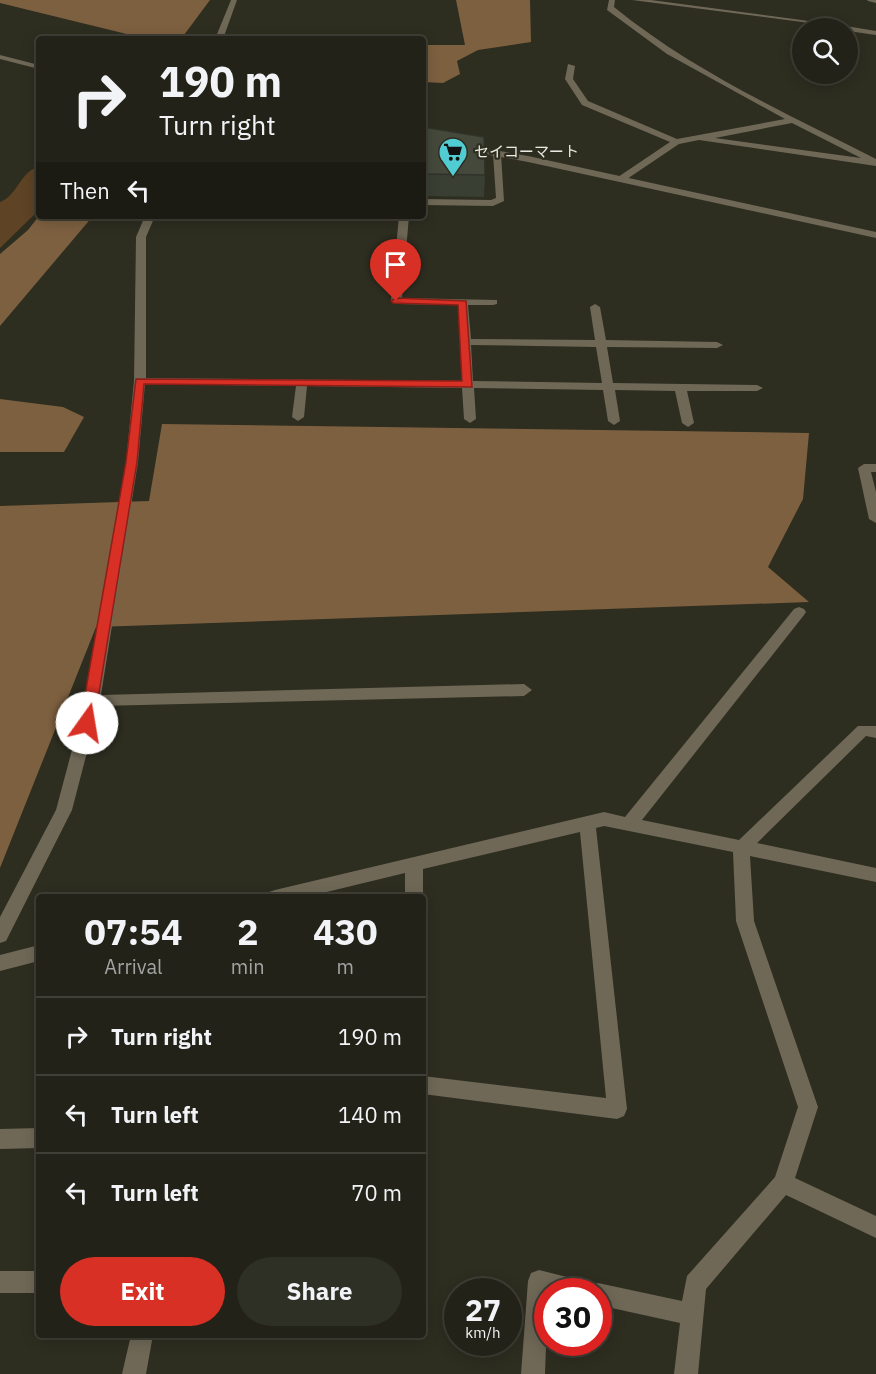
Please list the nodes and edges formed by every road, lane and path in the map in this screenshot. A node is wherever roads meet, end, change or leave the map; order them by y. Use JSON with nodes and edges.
{"nodes":[{"id":1,"x":234,"y":0,"type":"edge"},
{"id":2,"x":612,"y":0,"type":"edge"},
{"id":3,"x":635,"y":0,"type":"edge"},
{"id":4,"x":870,"y":0,"type":"edge"},
{"id":5,"x":876,"y":1,"type":"edge"},
{"id":6,"x":792,"y":21,"type":"edge"},
{"id":7,"x":858,"y":31,"type":"edge"},
{"id":8,"x":876,"y":33,"type":"edge"},
{"id":9,"x":220,"y":36,"type":"edge"},
{"id":10,"x":0,"y":57,"type":"edge"},
{"id":11,"x":36,"y":66,"type":"edge"},
{"id":12,"x":571,"y":66,"type":"dead end"},
{"id":13,"x":796,"y":120,"type":"junction"},
{"id":14,"x":700,"y":138,"type":"junction"},
{"id":15,"x":676,"y":142,"type":"junction"},
{"id":16,"x":455,"y":146,"type":"edge"},
{"id":17,"x":497,"y":154,"type":"junction"},
{"id":18,"x":876,"y":163,"type":"edge"},
{"id":19,"x":621,"y":179,"type":"junction"},
{"id":20,"x":426,"y":202,"type":"edge"},
{"id":21,"x":149,"y":219,"type":"edge"},
{"id":22,"x":404,"y":219,"type":"edge"},
{"id":23,"x":876,"y":236,"type":"edge"},
{"id":24,"x":493,"y":302,"type":"dead end"},
{"id":25,"x":463,"y":303,"type":"junction"},
{"id":26,"x":595,"y":307,"type":"dead end"},
{"id":27,"x":465,"y":342,"type":"junction"},
{"id":28,"x":602,"y":343,"type":"junction"},
{"id":29,"x":717,"y":345,"type":"dead end"},
{"id":30,"x":140,"y":381,"type":"junction"},
{"id":31,"x":302,"y":383,"type":"junction"},
{"id":32,"x":468,"y":384,"type":"junction"},
{"id":33,"x":609,"y":386,"type":"junction"},
{"id":34,"x":680,"y":387,"type":"junction"},
{"id":35,"x":757,"y":388,"type":"dead end"},
{"id":36,"x":298,"y":417,"type":"dead end"},
{"id":37,"x":470,"y":419,"type":"dead end"},
{"id":38,"x":615,"y":421,"type":"dead end"},
{"id":39,"x":688,"y":423,"type":"dead end"},
{"id":40,"x":876,"y":468,"type":"edge"},
{"id":41,"x":876,"y":519,"type":"edge"},
{"id":42,"x":799,"y":612,"type":"dead end"},
{"id":43,"x":524,"y":690,"type":"dead end"},
{"id":44,"x":93,"y":701,"type":"junction"},
{"id":45,"x":876,"y":732,"type":"edge"},
{"id":46,"x":587,"y":823,"type":"junction"},
{"id":47,"x":629,"y":824,"type":"junction"},
{"id":48,"x":741,"y":849,"type":"junction"},
{"id":49,"x":414,"y":864,"type":"junction"},
{"id":50,"x":876,"y":875,"type":"edge"},
{"id":51,"x":288,"y":894,"type":"edge"},
{"id":52,"x":414,"y":894,"type":"edge"},
{"id":53,"x":0,"y":935,"type":"edge"},
{"id":54,"x":36,"y":954,"type":"edge"},
{"id":55,"x":0,"y":963,"type":"edge"},
{"id":56,"x":426,"y":1084,"type":"edge"},
{"id":57,"x":36,"y":1138,"type":"edge"},
{"id":58,"x":0,"y":1139,"type":"edge"},
{"id":59,"x":783,"y":1183,"type":"junction"},
{"id":60,"x":876,"y":1227,"type":"edge"},
{"id":61,"x":0,"y":1282,"type":"edge"},
{"id":62,"x":36,"y":1282,"type":"edge"},
{"id":63,"x":612,"y":1297,"type":"edge"},
{"id":64,"x":692,"y":1314,"type":"junction"},
{"id":65,"x":141,"y":1338,"type":"edge"},
{"id":66,"x":534,"y":1356,"type":"edge"},
{"id":67,"x":134,"y":1374,"type":"edge"},
{"id":68,"x":533,"y":1374,"type":"edge"},
{"id":69,"x":686,"y":1374,"type":"edge"}],
"edges":[{"from":1,"to":9,"type":"street"},
{"from":2,"to":13,"type":"street"},
{"from":3,"to":6,"type":"street"},
{"from":4,"to":5,"type":"street"},
{"from":7,"to":8,"type":"street"},
{"from":10,"to":11,"type":"street"},
{"from":12,"to":15,"type":"street"},
{"from":13,"to":14,"type":"street"},
{"from":13,"to":18,"type":"street"},
{"from":14,"to":15,"type":"street"},
{"from":14,"to":18,"type":"street"},
{"from":15,"to":19,"type":"street"},
{"from":16,"to":17,"type":"street"},
{"from":17,"to":19,"type":"street"},
{"from":17,"to":20,"type":"street"},
{"from":19,"to":23,"type":"street"},
{"from":21,"to":30,"type":"street"},
{"from":22,"to":25,"type":"street"},
{"from":24,"to":25,"type":"street"},
{"from":25,"to":27,"type":"street"},
{"from":26,"to":28,"type":"street"},
{"from":27,"to":28,"type":"street"},
{"from":27,"to":32,"type":"street"},
{"from":28,"to":29,"type":"street"},
{"from":28,"to":33,"type":"street"},
{"from":30,"to":31,"type":"street"},
{"from":30,"to":44,"type":"street"},
{"from":31,"to":32,"type":"street"},
{"from":31,"to":36,"type":"street"},
{"from":32,"to":33,"type":"street"},
{"from":32,"to":37,"type":"street"},
{"from":33,"to":34,"type":"street"},
{"from":33,"to":38,"type":"street"},
{"from":34,"to":35,"type":"street"},
{"from":34,"to":39,"type":"street"},
{"from":40,"to":41,"type":"street"},
{"from":42,"to":47,"type":"street"},
{"from":43,"to":44,"type":"street"},
{"from":44,"to":53,"type":"street"},
{"from":45,"to":48,"type":"street"},
{"from":46,"to":47,"type":"street"},
{"from":46,"to":49,"type":"street"},
{"from":46,"to":56,"type":"street"},
{"from":47,"to":48,"type":"street"},
{"from":48,"to":50,"type":"street"},
{"from":48,"to":59,"type":"street"},
{"from":49,"to":51,"type":"street"},
{"from":49,"to":52,"type":"street"},
{"from":54,"to":55,"type":"street"},
{"from":57,"to":58,"type":"street"},
{"from":59,"to":60,"type":"street"},
{"from":59,"to":64,"type":"street"},
{"from":61,"to":62,"type":"street"},
{"from":63,"to":64,"type":"street"},
{"from":64,"to":69,"type":"street"},
{"from":65,"to":67,"type":"street"},
{"from":66,"to":68,"type":"street"}]}
